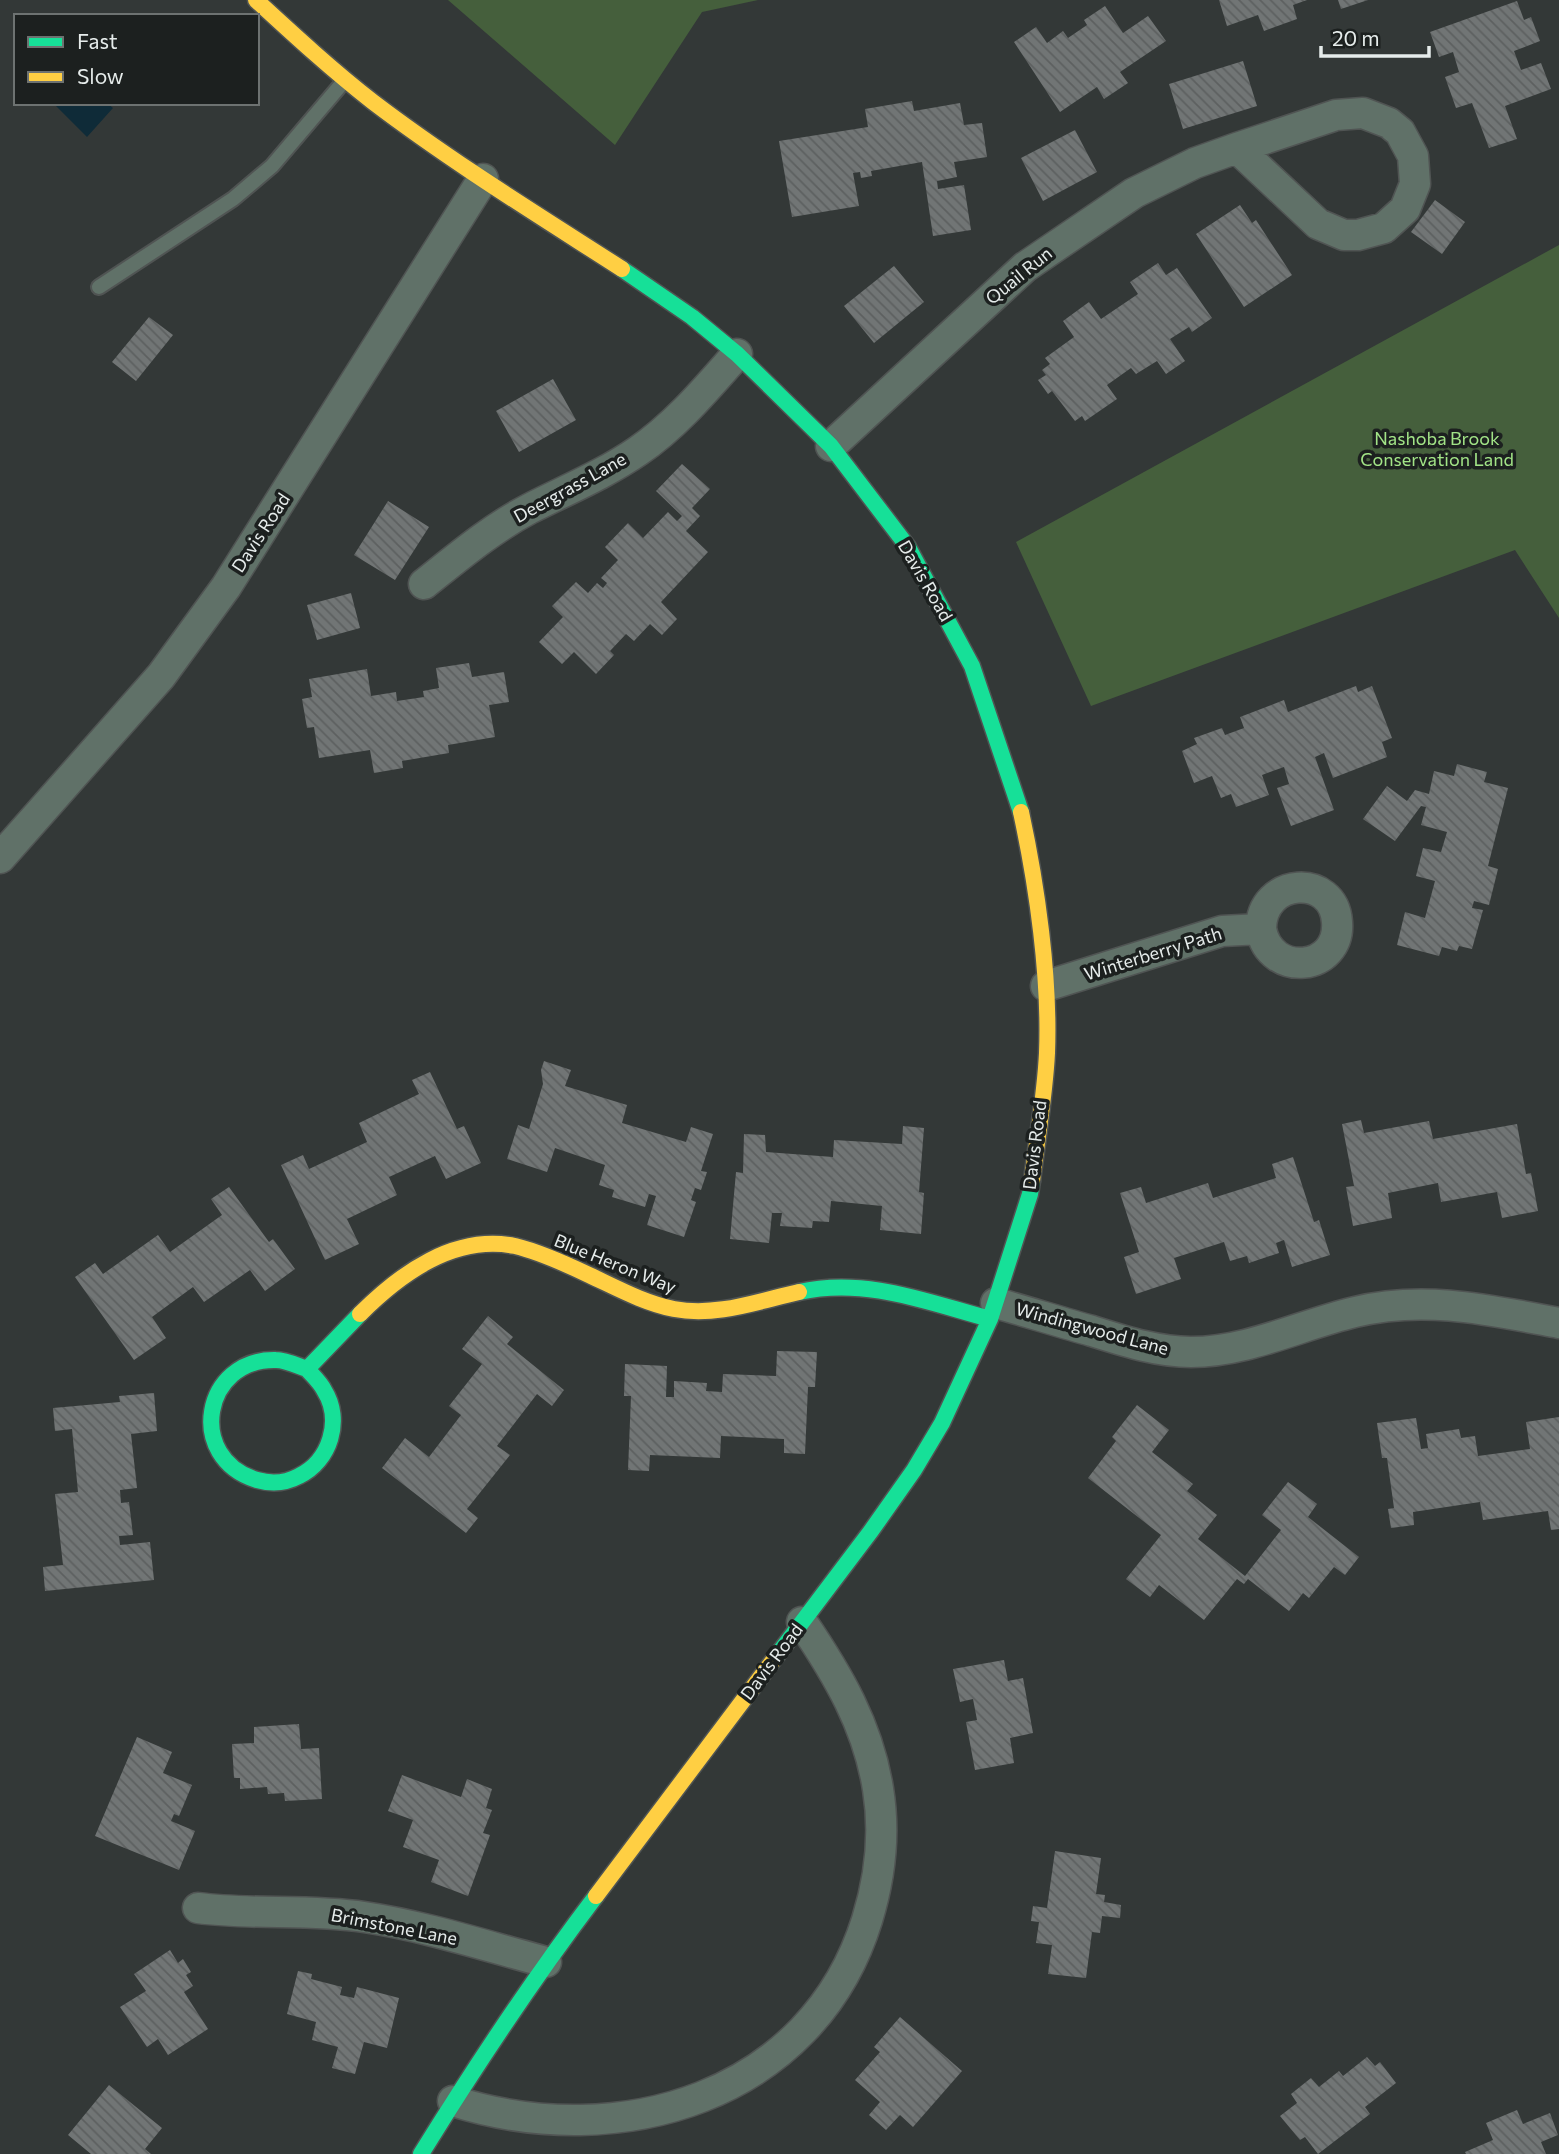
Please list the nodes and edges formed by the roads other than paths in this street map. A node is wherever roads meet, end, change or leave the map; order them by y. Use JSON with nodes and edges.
{"nodes":[{"id":1,"x":256,"y":0,"type":"edge"},
{"id":2,"x":346,"y":80,"type":"junction"},
{"id":3,"x":1237,"y":148,"type":"junction"},
{"id":4,"x":483,"y":179,"type":"junction"},
{"id":5,"x":99,"y":287,"type":"dead end"},
{"id":6,"x":737,"y":354,"type":"junction"},
{"id":7,"x":831,"y":446,"type":"junction"},
{"id":8,"x":425,"y":584,"type":"dead end"},
{"id":9,"x":0,"y":858,"type":"edge"},
{"id":10,"x":1261,"y":929,"type":"dead end"},
{"id":11,"x":1046,"y":986,"type":"junction"},
{"id":12,"x":993,"y":1311,"type":"junction"},
{"id":13,"x":1559,"y":1323,"type":"edge"},
{"id":14,"x":307,"y":1369,"type":"junction"},
{"id":15,"x":802,"y":1622,"type":"junction"},
{"id":16,"x":198,"y":1908,"type":"dead end"},
{"id":17,"x":545,"y":1962,"type":"junction"},
{"id":18,"x":453,"y":2101,"type":"junction"},
{"id":19,"x":421,"y":2154,"type":"edge"}],
"edges":[{"from":1,"to":2,"type":"street","name":"Davis Road"},
{"from":2,"to":4,"type":"street","name":"Davis Road"},
{"from":2,"to":5,"type":"lane"},
{"from":3,"to":3,"type":"street","name":"Quail Run"},
{"from":3,"to":7,"type":"street","name":"Quail Run"},
{"from":4,"to":6,"type":"street","name":"Davis Road"},
{"from":4,"to":9,"type":"street","name":"Davis Road"},
{"from":6,"to":7,"type":"street","name":"Davis Road"},
{"from":6,"to":8,"type":"street","name":"Deergrass Lane"},
{"from":7,"to":11,"type":"street","name":"Davis Road"},
{"from":10,"to":11,"type":"street","name":"Winterberry Path"},
{"from":11,"to":12,"type":"street","name":"Davis Road"},
{"from":12,"to":13,"type":"street","name":"Windingwood Lane"},
{"from":12,"to":14,"type":"street","name":"Blue Heron Way"},
{"from":12,"to":15,"type":"street","name":"Davis Road"},
{"from":14,"to":14,"type":"street"},
{"from":15,"to":17,"type":"street","name":"Davis Road"},
{"from":15,"to":18,"type":"street"},
{"from":16,"to":17,"type":"street","name":"Brimstone Lane"},
{"from":17,"to":18,"type":"street","name":"Davis Road"},
{"from":18,"to":19,"type":"street","name":"Davis Road"}]}
